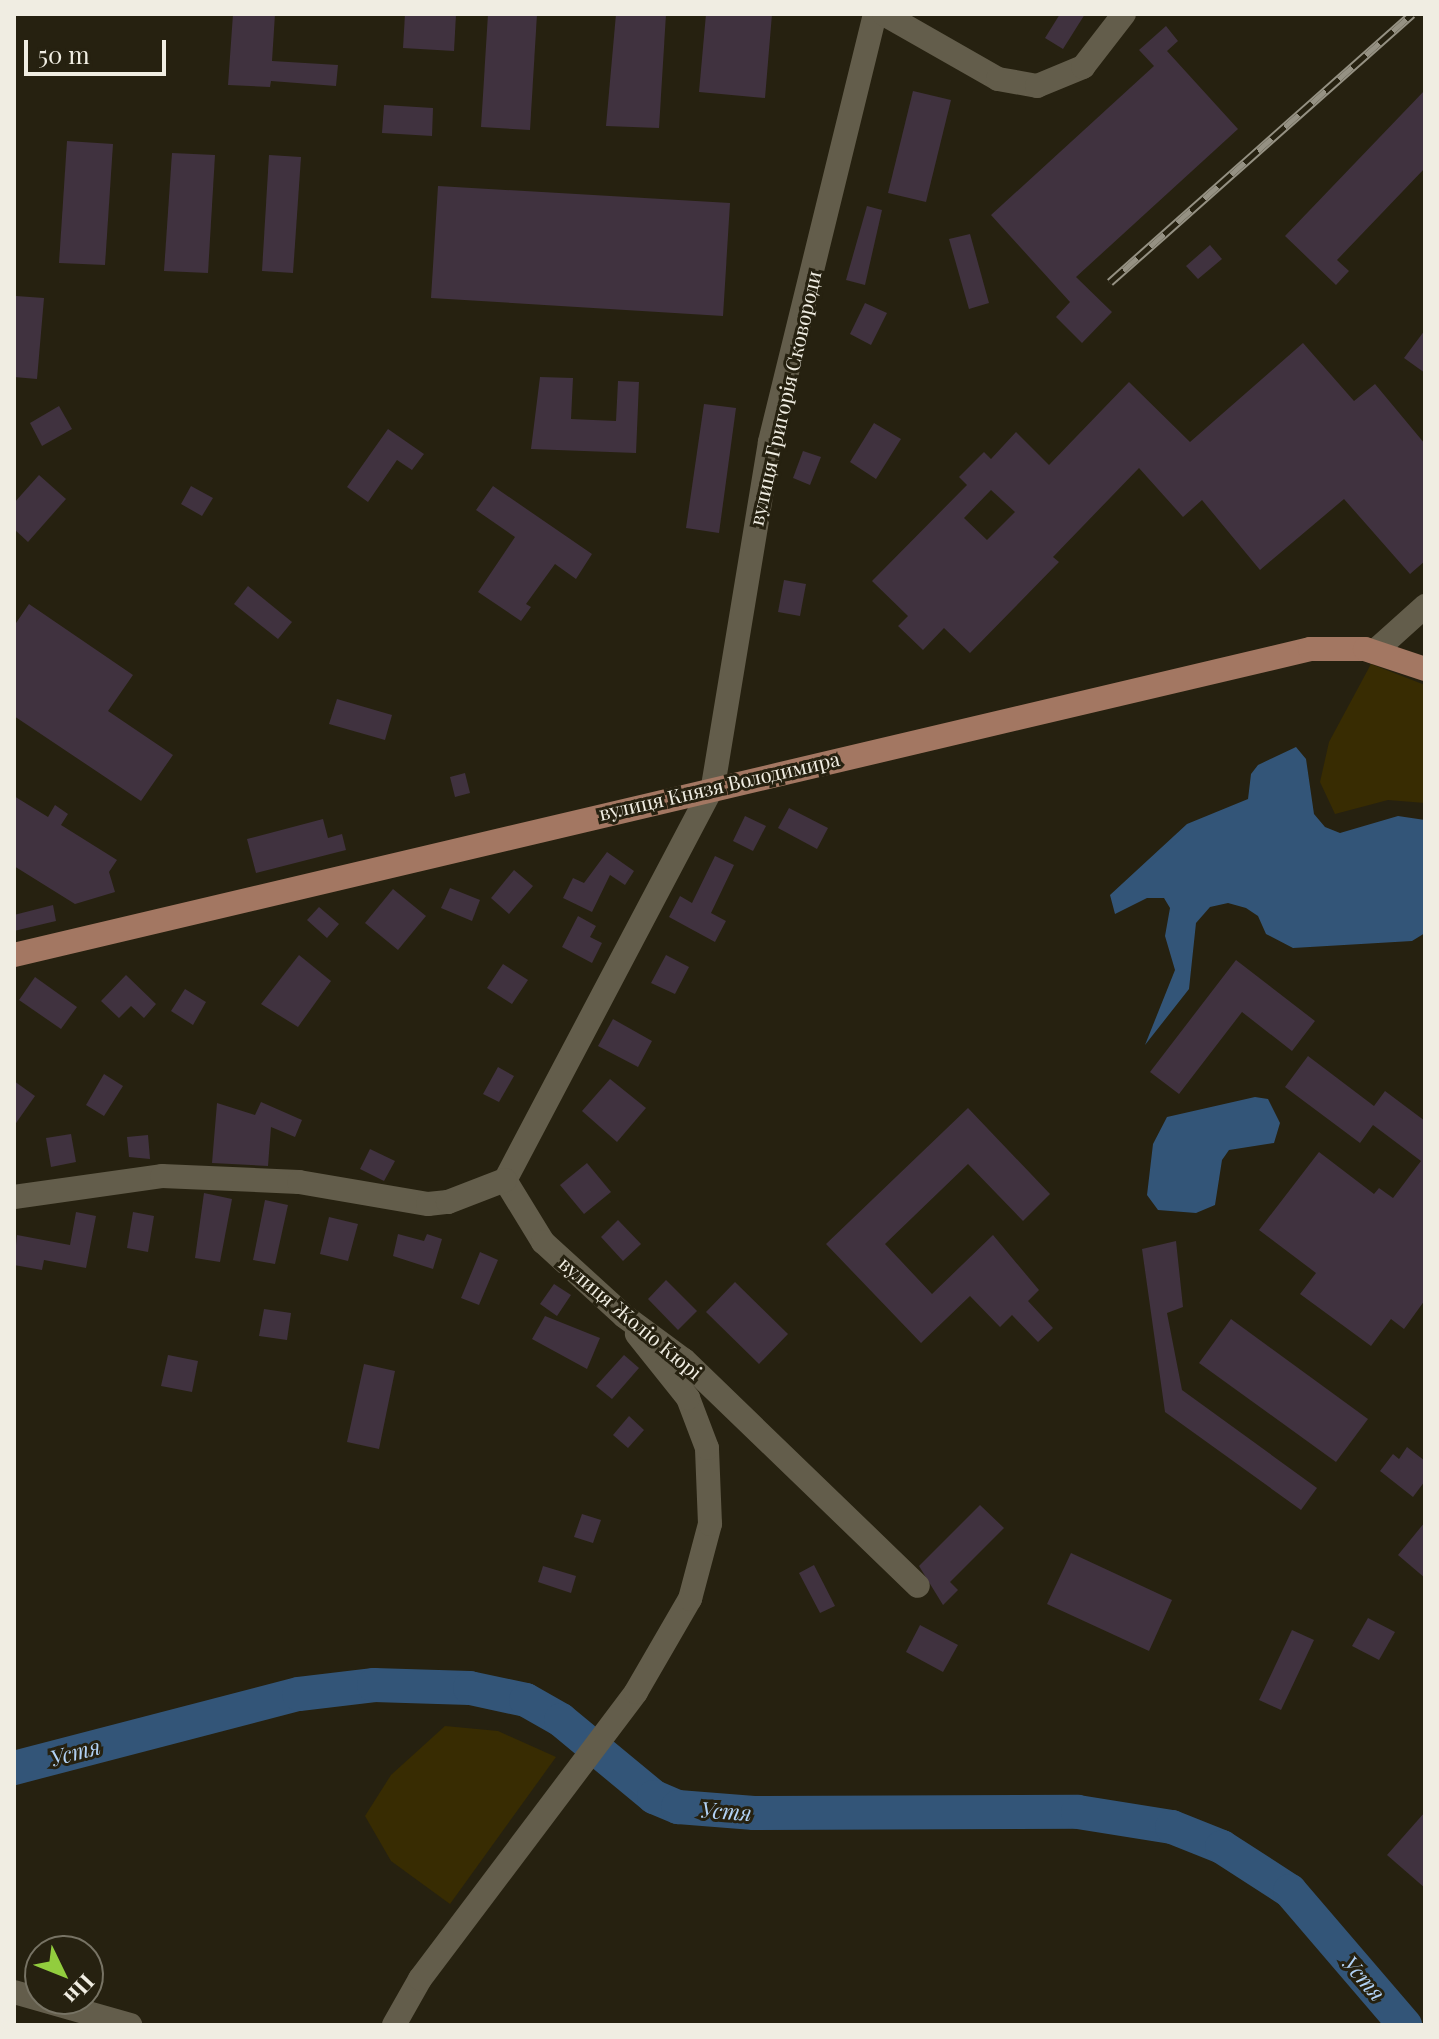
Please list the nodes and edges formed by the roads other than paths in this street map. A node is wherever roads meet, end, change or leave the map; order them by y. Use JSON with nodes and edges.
{"nodes":[{"id":1,"x":875,"y":14,"type":"edge"},
{"id":2,"x":884,"y":14,"type":"edge"},
{"id":3,"x":1124,"y":14,"type":"edge"},
{"id":4,"x":1425,"y":606,"type":"edge"},
{"id":5,"x":1374,"y":652,"type":"junction"},
{"id":6,"x":1425,"y":669,"type":"edge"},
{"id":7,"x":713,"y":786,"type":"junction"},
{"id":8,"x":14,"y":955,"type":"edge"},
{"id":9,"x":505,"y":1180,"type":"junction"},
{"id":10,"x":14,"y":1197,"type":"edge"},
{"id":11,"x":624,"y":1316,"type":"junction"},
{"id":12,"x":918,"y":1586,"type":"dead end"},
{"id":13,"x":14,"y":1992,"type":"edge"},
{"id":14,"x":130,"y":2025,"type":"edge"},
{"id":15,"x":394,"y":2025,"type":"edge"}],
"edges":[{"from":1,"to":7,"type":"street","name":"вулиця Григорія Сковороди"},
{"from":2,"to":3,"type":"street"},
{"from":4,"to":5,"type":"street"},
{"from":5,"to":6,"type":"main road","name":"вулиця Князя Володимира"},
{"from":5,"to":7,"type":"main road","name":"вулиця Князя Володимира"},
{"from":7,"to":8,"type":"main road","name":"вулиця Князя Володимира"},
{"from":7,"to":9,"type":"street"},
{"from":9,"to":10,"type":"street"},
{"from":9,"to":11,"type":"street","name":"вулиця Жоліо Кюрі"},
{"from":11,"to":12,"type":"street","name":"вулиця Жоліо Кюрі"},
{"from":11,"to":15,"type":"street"},
{"from":13,"to":14,"type":"street"}]}
